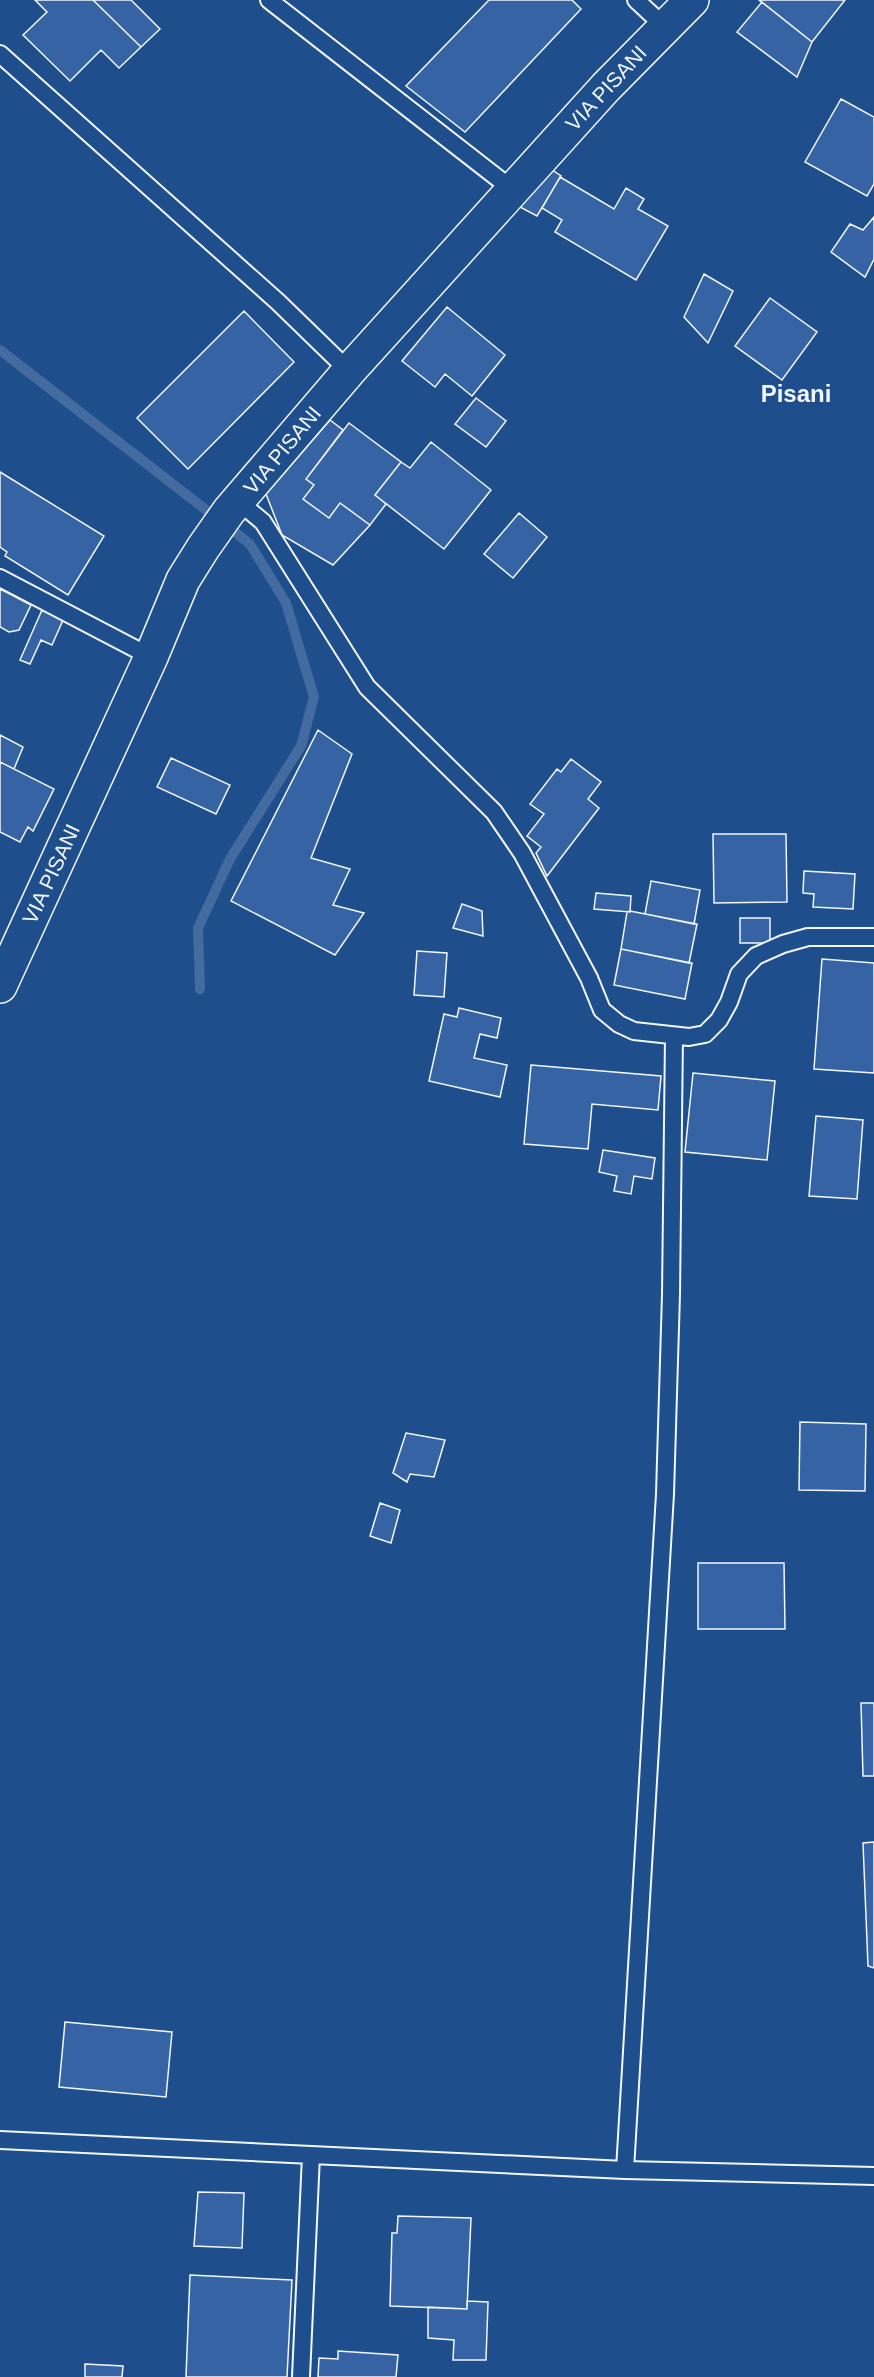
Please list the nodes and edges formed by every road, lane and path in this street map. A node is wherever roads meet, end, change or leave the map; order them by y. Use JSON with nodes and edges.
{"nodes":[{"id":1,"x":269,"y":0,"type":"edge"},
{"id":2,"x":636,"y":0,"type":"edge"},
{"id":3,"x":692,"y":0,"type":"edge"},
{"id":4,"x":665,"y":27,"type":"junction"},
{"id":5,"x":0,"y":54,"type":"edge"},
{"id":6,"x":513,"y":190,"type":"junction"},
{"id":7,"x":349,"y":370,"type":"junction"},
{"id":8,"x":234,"y":506,"type":"junction"},
{"id":9,"x":0,"y":578,"type":"edge"},
{"id":10,"x":151,"y":657,"type":"junction"},
{"id":11,"x":874,"y":937,"type":"edge"},
{"id":12,"x":0,"y":986,"type":"edge"},
{"id":13,"x":674,"y":1035,"type":"junction"},
{"id":14,"x":0,"y":2140,"type":"edge"},
{"id":15,"x":311,"y":2155,"type":"junction"},
{"id":16,"x":625,"y":2170,"type":"junction"},
{"id":17,"x":874,"y":2176,"type":"edge"},
{"id":18,"x":301,"y":2377,"type":"edge"}],
"edges":[{"from":1,"to":6,"type":"lane"},
{"from":2,"to":4,"type":"lane"},
{"from":3,"to":4,"type":"street","name":"VIA PISANI"},
{"from":4,"to":6,"type":"street","name":"VIA PISANI"},
{"from":5,"to":7,"type":"lane"},
{"from":6,"to":7,"type":"street","name":"VIA PISANI"},
{"from":7,"to":8,"type":"street","name":"VIA PISANI"},
{"from":8,"to":10,"type":"street","name":"VIA PISANI"},
{"from":8,"to":13,"type":"lane"},
{"from":9,"to":10,"type":"lane"},
{"from":10,"to":12,"type":"street","name":"VIA PISANI"},
{"from":11,"to":13,"type":"lane"},
{"from":13,"to":16,"type":"lane"},
{"from":14,"to":15,"type":"lane"},
{"from":15,"to":16,"type":"lane"},
{"from":15,"to":18,"type":"lane"},
{"from":16,"to":17,"type":"lane"}]}
